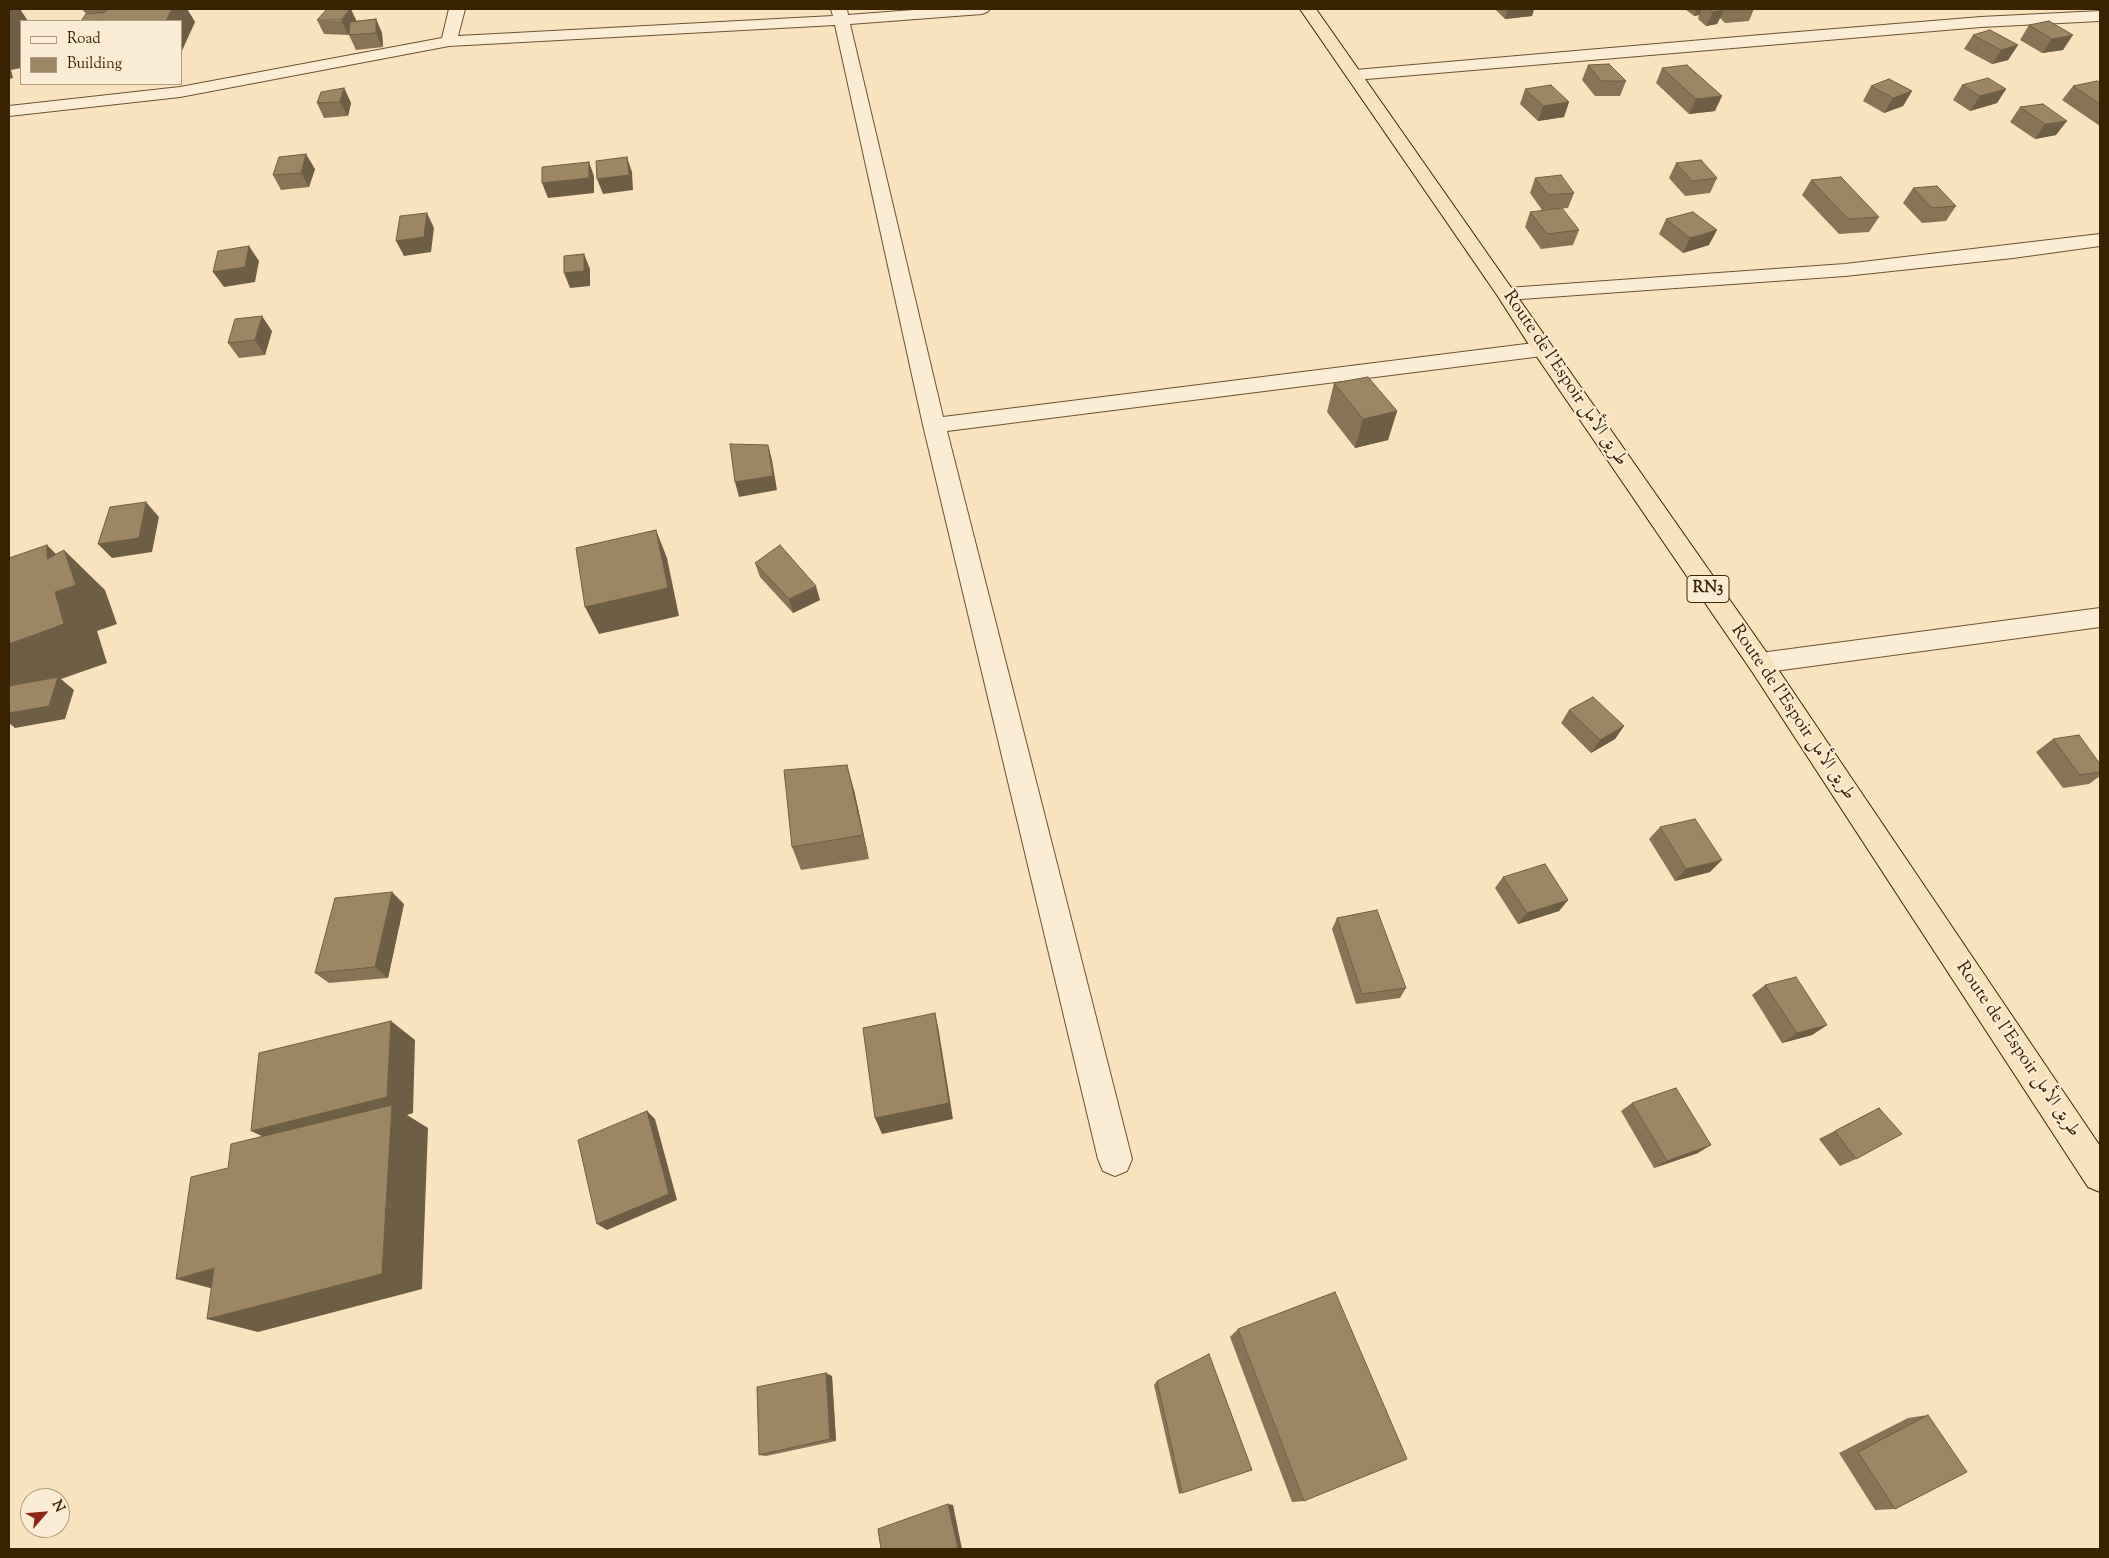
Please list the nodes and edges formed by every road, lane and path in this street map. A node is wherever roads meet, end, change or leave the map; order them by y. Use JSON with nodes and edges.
{"nodes":[{"id":1,"x":457,"y":9,"type":"edge"},
{"id":2,"x":982,"y":9,"type":"edge"},
{"id":3,"x":1308,"y":9,"type":"edge"},
{"id":4,"x":840,"y":14,"type":"edge"},
{"id":5,"x":2100,"y":16,"type":"edge"},
{"id":6,"x":449,"y":41,"type":"junction"},
{"id":7,"x":1355,"y":75,"type":"junction"},
{"id":8,"x":9,"y":112,"type":"edge"},
{"id":9,"x":2100,"y":240,"type":"edge"},
{"id":10,"x":1507,"y":294,"type":"junction"},
{"id":11,"x":1542,"y":349,"type":"junction"},
{"id":12,"x":934,"y":424,"type":"junction"},
{"id":13,"x":2100,"y":616,"type":"edge"},
{"id":14,"x":1760,"y":663,"type":"junction"},
{"id":15,"x":1115,"y":1159,"type":"dead end"},
{"id":16,"x":2100,"y":1175,"type":"edge"}],
"edges":[{"from":1,"to":6,"type":"street"},
{"from":2,"to":4,"type":"street"},
{"from":3,"to":7,"type":"highway","name":"Route de l’Espoir طريق الأمل","number":"RN3"},
{"from":4,"to":6,"type":"street"},
{"from":4,"to":12,"type":"street"},
{"from":5,"to":7,"type":"street"},
{"from":6,"to":8,"type":"street"},
{"from":7,"to":10,"type":"highway","name":"Route de l’Espoir طريق الأمل","number":"RN3"},
{"from":9,"to":10,"type":"street"},
{"from":10,"to":11,"type":"highway","name":"Route de l’Espoir طريق الأمل","number":"RN3"},
{"from":11,"to":12,"type":"street"},
{"from":11,"to":14,"type":"highway","name":"Route de l’Espoir طريق الأمل","number":"RN3"},
{"from":12,"to":15,"type":"street"},
{"from":13,"to":14,"type":"street"},
{"from":14,"to":16,"type":"highway","name":"Route de l’Espoir طريق الأمل","number":"RN3"}]}
